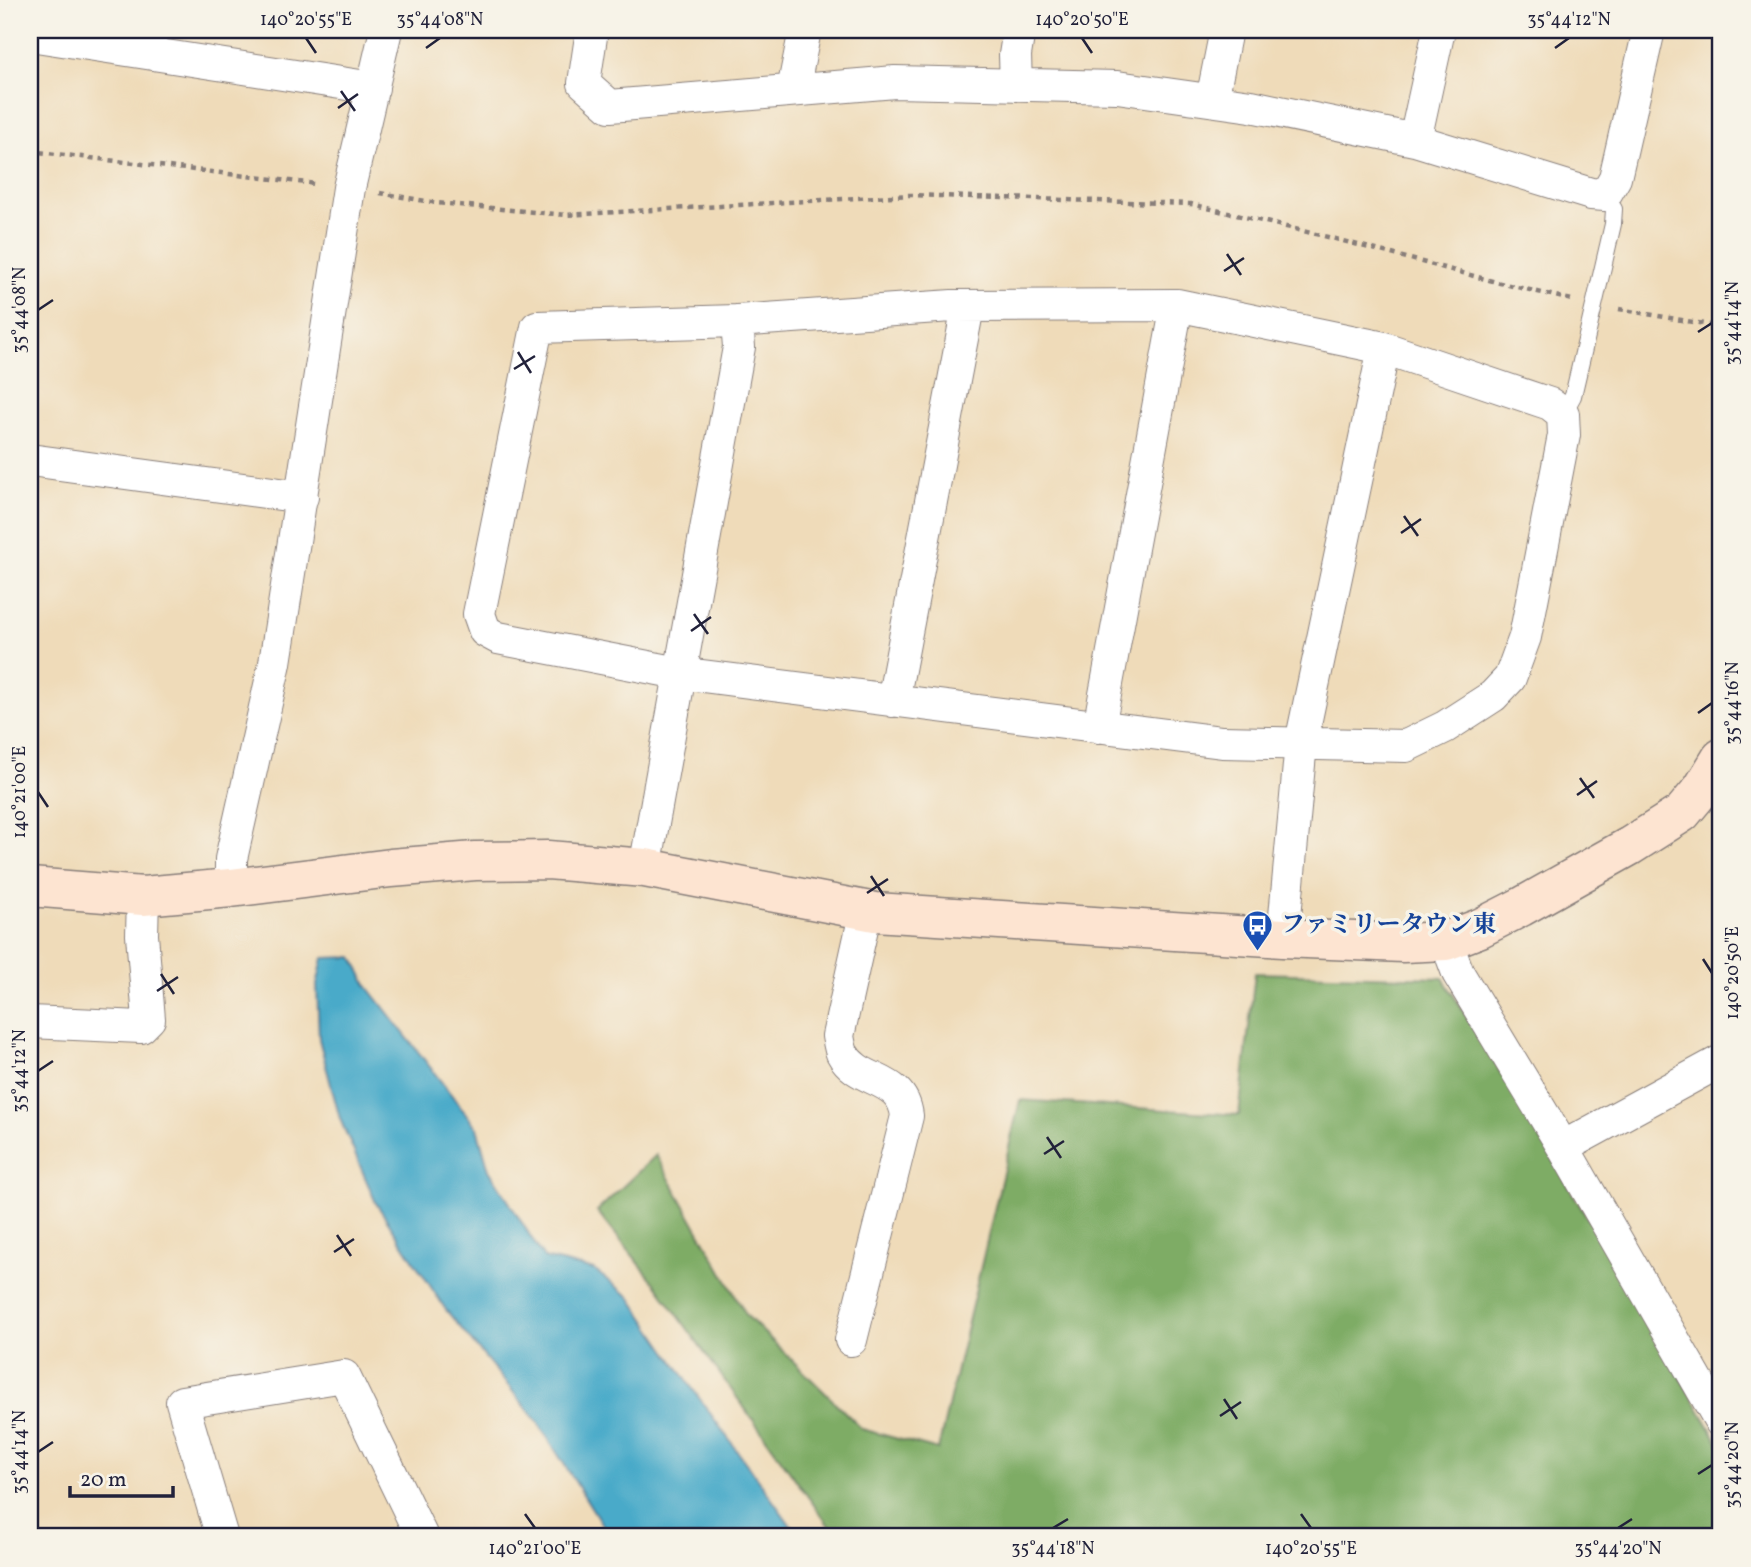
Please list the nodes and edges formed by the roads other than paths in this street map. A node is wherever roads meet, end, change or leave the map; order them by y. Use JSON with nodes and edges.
{"nodes":[{"id":1,"x":386,"y":30,"type":"edge"},
{"id":2,"x":592,"y":30,"type":"edge"},
{"id":3,"x":805,"y":30,"type":"edge"},
{"id":4,"x":1019,"y":30,"type":"edge"},
{"id":5,"x":1226,"y":30,"type":"edge"},
{"id":6,"x":1439,"y":30,"type":"edge"},
{"id":7,"x":1649,"y":30,"type":"edge"},
{"id":8,"x":30,"y":35,"type":"edge"},
{"id":9,"x":168,"y":43,"type":"edge"},
{"id":10,"x":1016,"y":85,"type":"junction"},
{"id":11,"x":373,"y":88,"type":"junction"},
{"id":12,"x":793,"y":90,"type":"junction"},
{"id":13,"x":1212,"y":100,"type":"junction"},
{"id":14,"x":1415,"y":140,"type":"junction"},
{"id":15,"x":1605,"y":195,"type":"junction"},
{"id":16,"x":1177,"y":305,"type":"junction"},
{"id":17,"x":968,"y":307,"type":"junction"},
{"id":18,"x":737,"y":320,"type":"junction"},
{"id":19,"x":1384,"y":348,"type":"junction"},
{"id":20,"x":1563,"y":414,"type":"junction"},
{"id":21,"x":30,"y":460,"type":"edge"},
{"id":22,"x":302,"y":497,"type":"junction"},
{"id":23,"x":680,"y":673,"type":"junction"},
{"id":24,"x":893,"y":701,"type":"junction"},
{"id":25,"x":1099,"y":727,"type":"junction"},
{"id":26,"x":1301,"y":743,"type":"junction"},
{"id":27,"x":1720,"y":763,"type":"edge"},
{"id":28,"x":645,"y":868,"type":"junction"},
{"id":29,"x":30,"y":887,"type":"edge"},
{"id":30,"x":231,"y":888,"type":"junction"},
{"id":31,"x":143,"y":896,"type":"junction"},
{"id":32,"x":866,"y":910,"type":"junction"},
{"id":33,"x":1283,"y":938,"type":"junction"},
{"id":34,"x":1446,"y":941,"type":"junction"},
{"id":35,"x":30,"y":1022,"type":"edge"},
{"id":36,"x":1721,"y":1061,"type":"edge"},
{"id":37,"x":1563,"y":1147,"type":"junction"},
{"id":38,"x":851,"y":1340,"type":"dead end"},
{"id":39,"x":1721,"y":1422,"type":"edge"},
{"id":40,"x":222,"y":1537,"type":"edge"},
{"id":41,"x":422,"y":1537,"type":"edge"}],
"edges":[{"from":1,"to":11,"type":"street"},
{"from":2,"to":12,"type":"street"},
{"from":3,"to":12,"type":"street"},
{"from":4,"to":10,"type":"street"},
{"from":5,"to":13,"type":"street"},
{"from":6,"to":14,"type":"street"},
{"from":7,"to":15,"type":"street"},
{"from":8,"to":9,"type":"street"},
{"from":9,"to":11,"type":"street"},
{"from":10,"to":12,"type":"street"},
{"from":10,"to":13,"type":"street"},
{"from":11,"to":22,"type":"street"},
{"from":13,"to":14,"type":"street"},
{"from":14,"to":15,"type":"street"},
{"from":15,"to":20,"type":"lane"},
{"from":16,"to":17,"type":"street"},
{"from":16,"to":19,"type":"street"},
{"from":16,"to":25,"type":"street"},
{"from":17,"to":18,"type":"street"},
{"from":17,"to":24,"type":"street"},
{"from":18,"to":23,"type":"street"},
{"from":18,"to":23,"type":"street"},
{"from":19,"to":20,"type":"street"},
{"from":19,"to":26,"type":"street"},
{"from":20,"to":26,"type":"street"},
{"from":21,"to":22,"type":"street"},
{"from":22,"to":30,"type":"street"},
{"from":23,"to":24,"type":"street"},
{"from":23,"to":28,"type":"street"},
{"from":24,"to":25,"type":"street"},
{"from":25,"to":26,"type":"street"},
{"from":26,"to":33,"type":"street"},
{"from":27,"to":34,"type":"street"},
{"from":28,"to":30,"type":"street"},
{"from":28,"to":32,"type":"street"},
{"from":29,"to":31,"type":"street"},
{"from":30,"to":31,"type":"street"},
{"from":31,"to":35,"type":"street"},
{"from":32,"to":33,"type":"street"},
{"from":32,"to":38,"type":"street"},
{"from":33,"to":34,"type":"street"},
{"from":34,"to":37,"type":"street"},
{"from":36,"to":37,"type":"street"},
{"from":37,"to":39,"type":"street"},
{"from":40,"to":41,"type":"street"}]}
